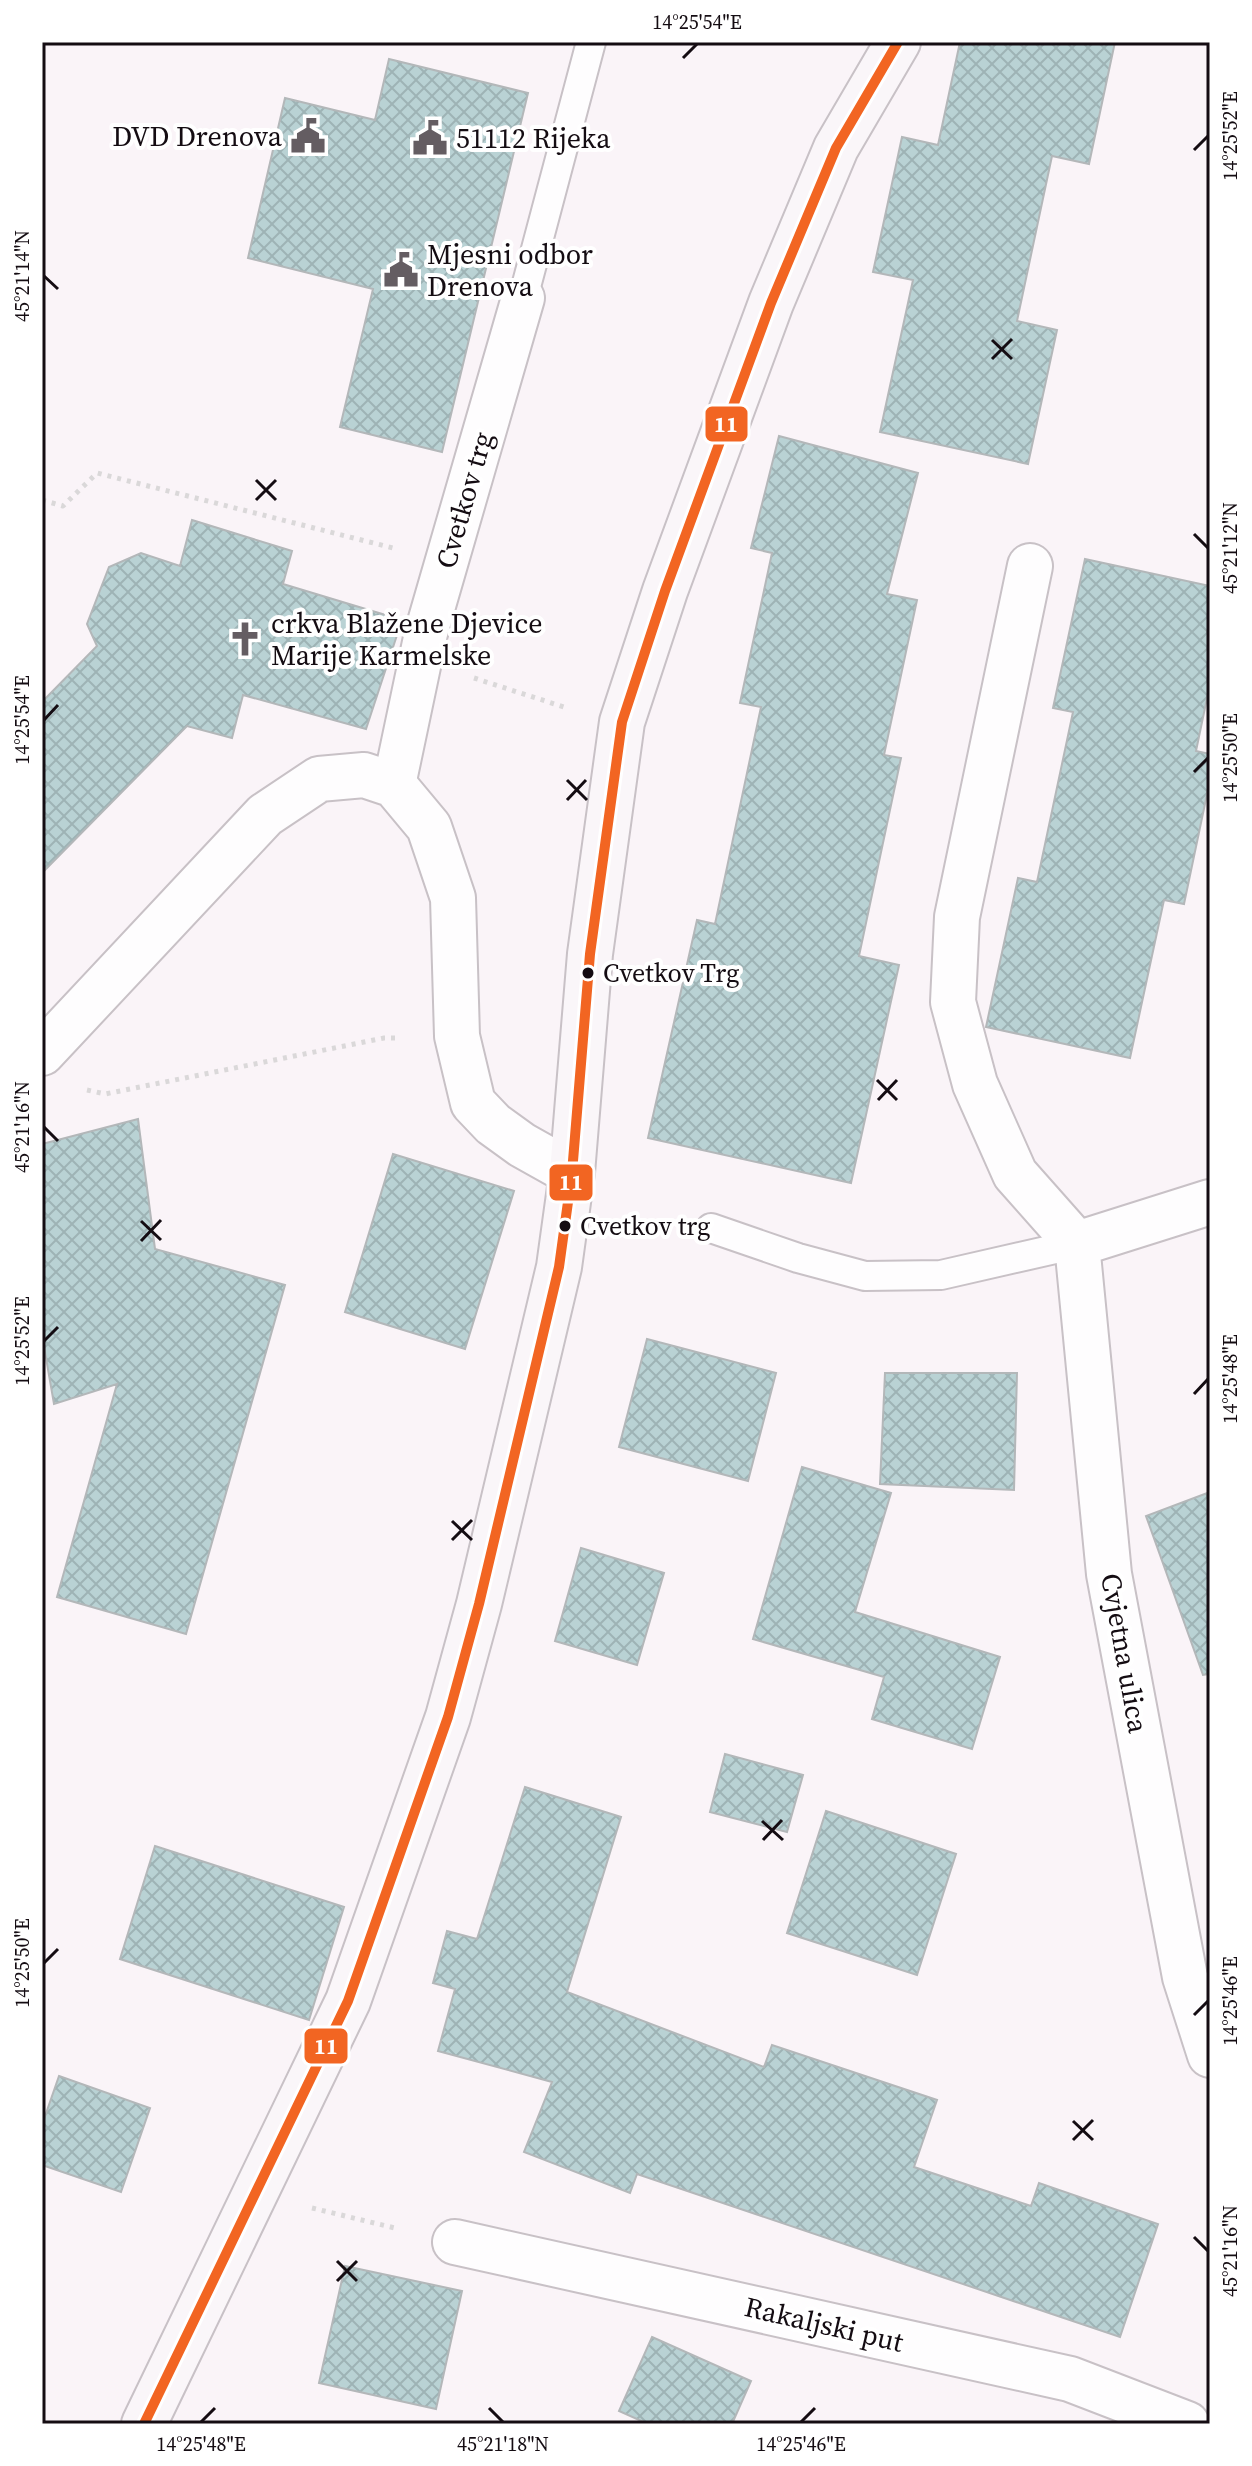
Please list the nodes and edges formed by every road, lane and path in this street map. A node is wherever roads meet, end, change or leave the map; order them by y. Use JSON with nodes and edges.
{"nodes":[{"id":1,"x":591,"y":42,"type":"edge"},
{"id":2,"x":898,"y":42,"type":"edge"},
{"id":3,"x":523,"y":298,"type":"joint"},
{"id":4,"x":42,"y":500,"type":"edge"},
{"id":5,"x":446,"y":561,"type":"junction"},
{"id":6,"x":1030,"y":566,"type":"dead end"},
{"id":7,"x":522,"y":694,"type":"dead end"},
{"id":8,"x":580,"y":712,"type":"dead end"},
{"id":9,"x":394,"y":785,"type":"junction"},
{"id":10,"x":457,"y":1036,"type":"junction"},
{"id":11,"x":42,"y":1053,"type":"edge"},
{"id":12,"x":80,"y":1088,"type":"dead end"},
{"id":13,"x":572,"y":1173,"type":"junction"},
{"id":14,"x":1210,"y":1202,"type":"edge"},
{"id":15,"x":711,"y":1228,"type":"dead end"},
{"id":16,"x":1077,"y":1244,"type":"junction"},
{"id":17,"x":1210,"y":2055,"type":"edge"},
{"id":18,"x":256,"y":2195,"type":"junction"},
{"id":19,"x":455,"y":2242,"type":"joint"},
{"id":20,"x":144,"y":2424,"type":"edge"},
{"id":21,"x":1187,"y":2424,"type":"edge"}],
"edges":[{"from":1,"to":3,"type":"lane","name":"Cvetkov trg"},
{"from":2,"to":13,"type":"main road"},
{"from":3,"to":5,"type":"street","name":"Cvetkov trg"},
{"from":4,"to":5,"type":"path"},
{"from":5,"to":9,"type":"street","name":"Cvetkov trg"},
{"from":6,"to":16,"type":"street"},
{"from":7,"to":8,"type":"path"},
{"from":9,"to":10,"type":"street"},
{"from":9,"to":11,"type":"street"},
{"from":10,"to":12,"type":"path"},
{"from":10,"to":13,"type":"street"},
{"from":13,"to":18,"type":"main road"},
{"from":14,"to":16,"type":"street"},
{"from":15,"to":16,"type":"lane"},
{"from":16,"to":17,"type":"street","name":"Cvjetna ulica"},
{"from":18,"to":19,"type":"path"},
{"from":18,"to":20,"type":"main road"},
{"from":19,"to":21,"type":"street","name":"Rakaljski put"}]}
